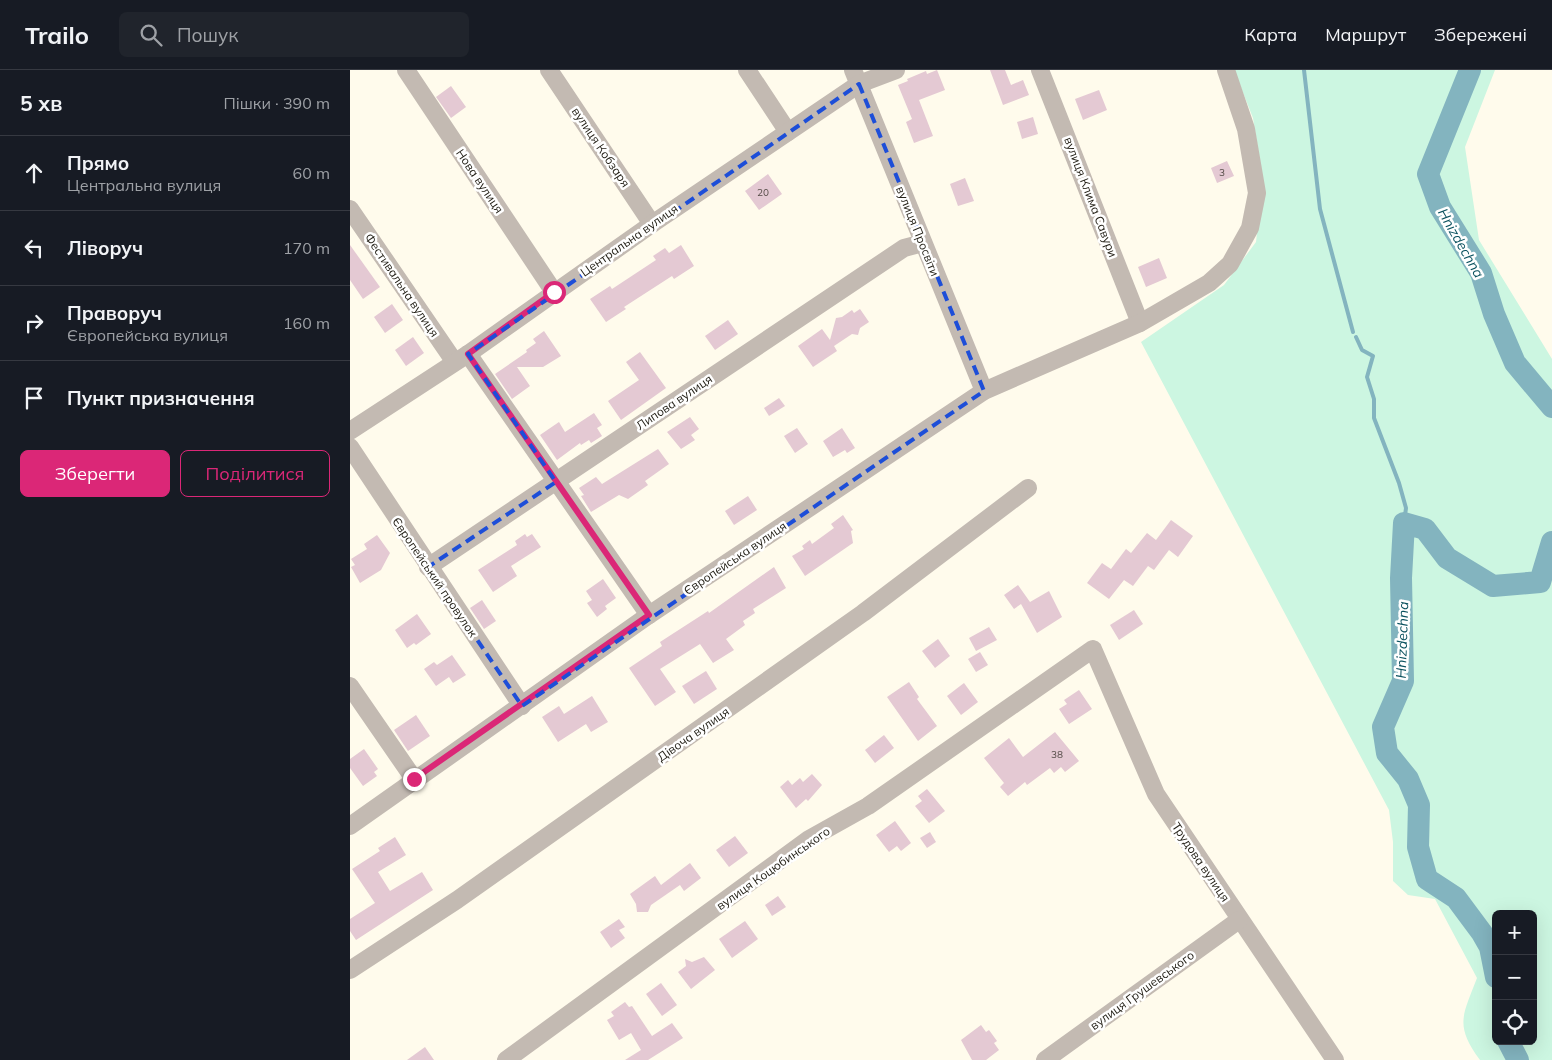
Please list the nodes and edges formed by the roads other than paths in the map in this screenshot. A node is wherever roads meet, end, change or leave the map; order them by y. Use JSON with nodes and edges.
{"nodes":[{"id":1,"x":406,"y":70,"type":"edge"},
{"id":2,"x":549,"y":70,"type":"edge"},
{"id":3,"x":747,"y":70,"type":"edge"},
{"id":4,"x":896,"y":70,"type":"edge"},
{"id":5,"x":1040,"y":70,"type":"edge"},
{"id":6,"x":1226,"y":70,"type":"edge"},
{"id":7,"x":856,"y":77,"type":"edge"},
{"id":8,"x":788,"y":132,"type":"junction"},
{"id":9,"x":350,"y":209,"type":"edge"},
{"id":10,"x":652,"y":224,"type":"junction"},
{"id":11,"x":923,"y":243,"type":"junction"},
{"id":12,"x":554,"y":292,"type":"junction"},
{"id":13,"x":1140,"y":323,"type":"junction"},
{"id":14,"x":461,"y":358,"type":"junction"},
{"id":15,"x":984,"y":391,"type":"junction"},
{"id":16,"x":350,"y":431,"type":"edge"},
{"id":17,"x":350,"y":447,"type":"edge"},
{"id":18,"x":556,"y":482,"type":"junction"},
{"id":19,"x":1028,"y":488,"type":"dead end"},
{"id":20,"x":428,"y":567,"type":"junction"},
{"id":21,"x":649,"y":615,"type":"junction"},
{"id":22,"x":1093,"y":649,"type":"joint"},
{"id":23,"x":350,"y":686,"type":"edge"},
{"id":24,"x":522,"y":706,"type":"junction"},
{"id":25,"x":414,"y":779,"type":"junction"},
{"id":26,"x":350,"y":826,"type":"edge"},
{"id":27,"x":1239,"y":920,"type":"junction"},
{"id":28,"x":350,"y":970,"type":"edge"},
{"id":29,"x":506,"y":1060,"type":"edge"},
{"id":30,"x":1045,"y":1060,"type":"edge"},
{"id":31,"x":1335,"y":1060,"type":"edge"}],
"edges":[{"from":1,"to":12,"type":"street","name":"Нова вулиця"},
{"from":2,"to":10,"type":"street","name":"вулиця Кобзаря"},
{"from":3,"to":8,"type":"street"},
{"from":4,"to":7,"type":"street","name":"Центральна вулиця"},
{"from":5,"to":13,"type":"street","name":"вулиця Клима Савури"},
{"from":6,"to":13,"type":"street","name":"Європейська вулиця"},
{"from":7,"to":8,"type":"street","name":"Центральна вулиця"},
{"from":7,"to":11,"type":"street","name":"вулиця Просвіти"},
{"from":8,"to":10,"type":"street","name":"Центральна вулиця"},
{"from":9,"to":14,"type":"street","name":"Фестивальна вулиця"},
{"from":10,"to":12,"type":"street","name":"Центральна вулиця"},
{"from":11,"to":15,"type":"street","name":"вулиця Просвіти"},
{"from":11,"to":18,"type":"street","name":"Липова вулиця"},
{"from":12,"to":14,"type":"street","name":"Центральна вулиця"},
{"from":13,"to":15,"type":"street","name":"Європейська вулиця"},
{"from":14,"to":16,"type":"street","name":"Центральна вулиця"},
{"from":14,"to":18,"type":"street","name":"Фестивальна вулиця"},
{"from":15,"to":21,"type":"street","name":"Європейська вулиця"},
{"from":17,"to":20,"type":"street","name":"Європейський провулок"},
{"from":18,"to":20,"type":"street","name":"Липова вулиця"},
{"from":18,"to":21,"type":"street","name":"Фестивальна вулиця"},
{"from":19,"to":28,"type":"street","name":"Дівоча вулиця"},
{"from":20,"to":24,"type":"street","name":"Європейський провулок"},
{"from":21,"to":24,"type":"street","name":"Європейська вулиця"},
{"from":22,"to":27,"type":"street","name":"Трудова вулиця"},
{"from":22,"to":29,"type":"street","name":"вулиця Коцюбинського"},
{"from":23,"to":25,"type":"street"},
{"from":24,"to":25,"type":"street","name":"Європейська вулиця"},
{"from":25,"to":26,"type":"street","name":"Європейська вулиця"},
{"from":27,"to":30,"type":"street","name":"вулиця Грушевського"},
{"from":27,"to":31,"type":"street","name":"Трудова вулиця"}]}
